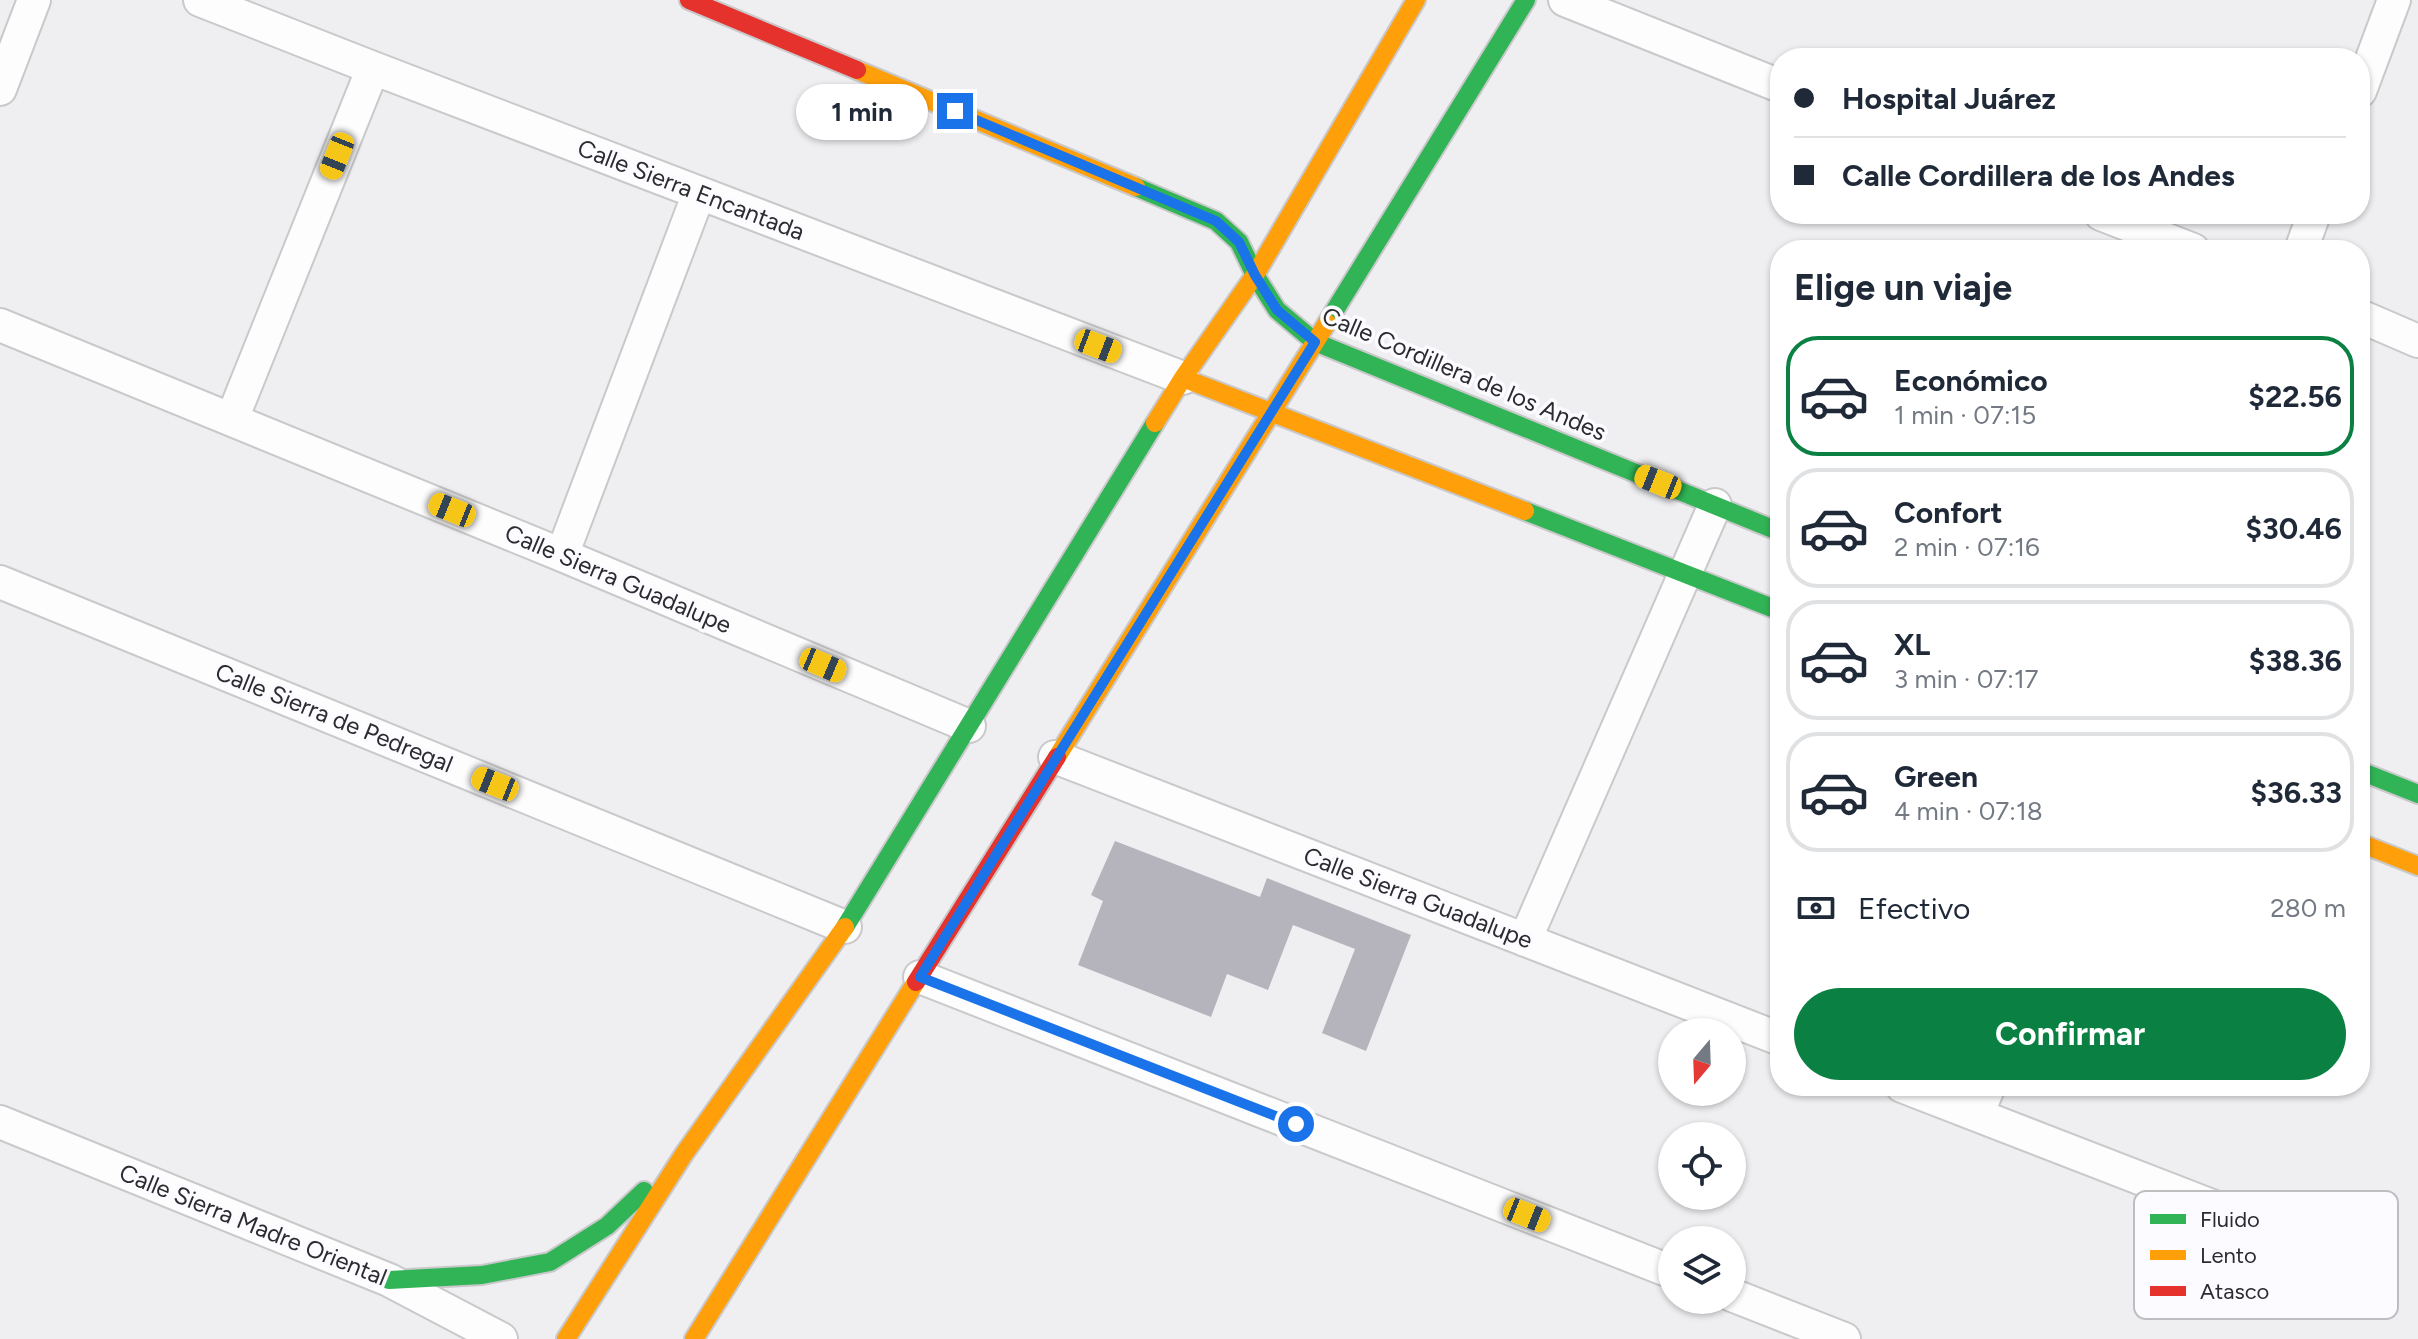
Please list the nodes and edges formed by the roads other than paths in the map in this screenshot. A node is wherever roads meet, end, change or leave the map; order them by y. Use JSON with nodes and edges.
{"nodes":[{"id":1,"x":34,"y":0,"type":"edge"},
{"id":2,"x":200,"y":0,"type":"edge"},
{"id":3,"x":689,"y":0,"type":"edge"},
{"id":4,"x":1416,"y":0,"type":"edge"},
{"id":5,"x":1526,"y":0,"type":"edge"},
{"id":6,"x":1565,"y":0,"type":"edge"},
{"id":7,"x":2394,"y":0,"type":"edge"},
{"id":8,"x":757,"y":13,"type":"edge"},
{"id":9,"x":2370,"y":64,"type":"edge"},
{"id":10,"x":373,"y":68,"type":"junction"},
{"id":11,"x":1770,"y":82,"type":"edge"},
{"id":12,"x":0,"y":89,"type":"edge"},
{"id":13,"x":699,"y":193,"type":"junction"},
{"id":14,"x":2127,"y":224,"type":"edge"},
{"id":15,"x":2167,"y":240,"type":"edge"},
{"id":16,"x":1255,"y":275,"type":"junction"},
{"id":17,"x":2370,"y":320,"type":"edge"},
{"id":18,"x":0,"y":325,"type":"edge"},
{"id":19,"x":2418,"y":341,"type":"edge"},
{"id":20,"x":1315,"y":342,"type":"junction"},
{"id":21,"x":1183,"y":378,"type":"junction"},
{"id":22,"x":1271,"y":413,"type":"junction"},
{"id":23,"x":232,"y":419,"type":"junction"},
{"id":24,"x":1715,"y":505,"type":"junction"},
{"id":25,"x":1770,"y":528,"type":"edge"},
{"id":26,"x":562,"y":555,"type":"junction"},
{"id":27,"x":1686,"y":573,"type":"junction"},
{"id":28,"x":0,"y":582,"type":"edge"},
{"id":29,"x":1770,"y":607,"type":"edge"},
{"id":30,"x":969,"y":726,"type":"junction"},
{"id":31,"x":1055,"y":757,"type":"junction"},
{"id":32,"x":2370,"y":775,"type":"edge"},
{"id":33,"x":2418,"y":794,"type":"edge"},
{"id":34,"x":2370,"y":847,"type":"edge"},
{"id":35,"x":2418,"y":866,"type":"edge"},
{"id":36,"x":845,"y":927,"type":"junction"},
{"id":37,"x":1525,"y":940,"type":"junction"},
{"id":38,"x":920,"y":977,"type":"junction"},
{"id":39,"x":1770,"y":1035,"type":"edge"},
{"id":40,"x":1960,"y":1096,"type":"edge"},
{"id":41,"x":1983,"y":1100,"type":"edge"},
{"id":42,"x":0,"y":1122,"type":"edge"},
{"id":43,"x":684,"y":1154,"type":"junction"},
{"id":44,"x":2180,"y":1191,"type":"edge"},
{"id":45,"x":1658,"y":1267,"type":"edge"},
{"id":46,"x":389,"y":1280,"type":"junction"},
{"id":47,"x":1746,"y":1300,"type":"edge"},
{"id":48,"x":501,"y":1339,"type":"edge"},
{"id":49,"x":566,"y":1339,"type":"edge"},
{"id":50,"x":694,"y":1339,"type":"edge"},
{"id":51,"x":1844,"y":1339,"type":"edge"}],
"edges":[{"from":1,"to":12,"type":"street"},
{"from":2,"to":10,"type":"street","name":"Calle Sierra Encantada"},
{"from":3,"to":8,"type":"main road","name":"Calle Cordillera de los Andes"},
{"from":4,"to":16,"type":"main road"},
{"from":5,"to":20,"type":"main road"},
{"from":6,"to":11,"type":"street"},
{"from":7,"to":9,"type":"street"},
{"from":8,"to":16,"type":"main road","name":"Calle Cordillera de los Andes"},
{"from":10,"to":13,"type":"street","name":"Calle Sierra Encantada"},
{"from":10,"to":23,"type":"street"},
{"from":13,"to":21,"type":"street","name":"Calle Sierra Encantada"},
{"from":13,"to":26,"type":"street"},
{"from":14,"to":15,"type":"street"},
{"from":16,"to":20,"type":"main road","name":"Calle Cordillera de los Andes"},
{"from":16,"to":21,"type":"main road"},
{"from":17,"to":19,"type":"street"},
{"from":18,"to":23,"type":"street","name":"Calle Sierra Guadalupe"},
{"from":20,"to":22,"type":"main road"},
{"from":20,"to":24,"type":"main road","name":"Calle Cordillera de los Andes"},
{"from":21,"to":22,"type":"main road"},
{"from":21,"to":30,"type":"main road"},
{"from":22,"to":27,"type":"main road"},
{"from":22,"to":31,"type":"main road"},
{"from":23,"to":26,"type":"street","name":"Calle Sierra Guadalupe"},
{"from":24,"to":25,"type":"main road","name":"Calle Cordillera de los Andes"},
{"from":24,"to":27,"type":"street"},
{"from":26,"to":30,"type":"street","name":"Calle Sierra Guadalupe"},
{"from":27,"to":29,"type":"main road"},
{"from":27,"to":37,"type":"street"},
{"from":28,"to":36,"type":"street","name":"Calle Sierra de Pedregal"},
{"from":30,"to":36,"type":"main road"},
{"from":31,"to":37,"type":"street","name":"Calle Sierra Guadalupe"},
{"from":31,"to":38,"type":"main road"},
{"from":32,"to":33,"type":"main road"},
{"from":34,"to":35,"type":"main road"},
{"from":36,"to":43,"type":"main road"},
{"from":37,"to":39,"type":"street","name":"Calle Sierra Guadalupe"},
{"from":38,"to":45,"type":"street"},
{"from":38,"to":50,"type":"main road"},
{"from":40,"to":41,"type":"street"},
{"from":41,"to":44,"type":"street"},
{"from":42,"to":46,"type":"street","name":"Calle Sierra Madre Oriental"},
{"from":43,"to":46,"type":"main road"},
{"from":43,"to":49,"type":"main road"},
{"from":46,"to":48,"type":"street","name":"Calle Sierra Madre Oriental"},
{"from":47,"to":51,"type":"street"}]}
